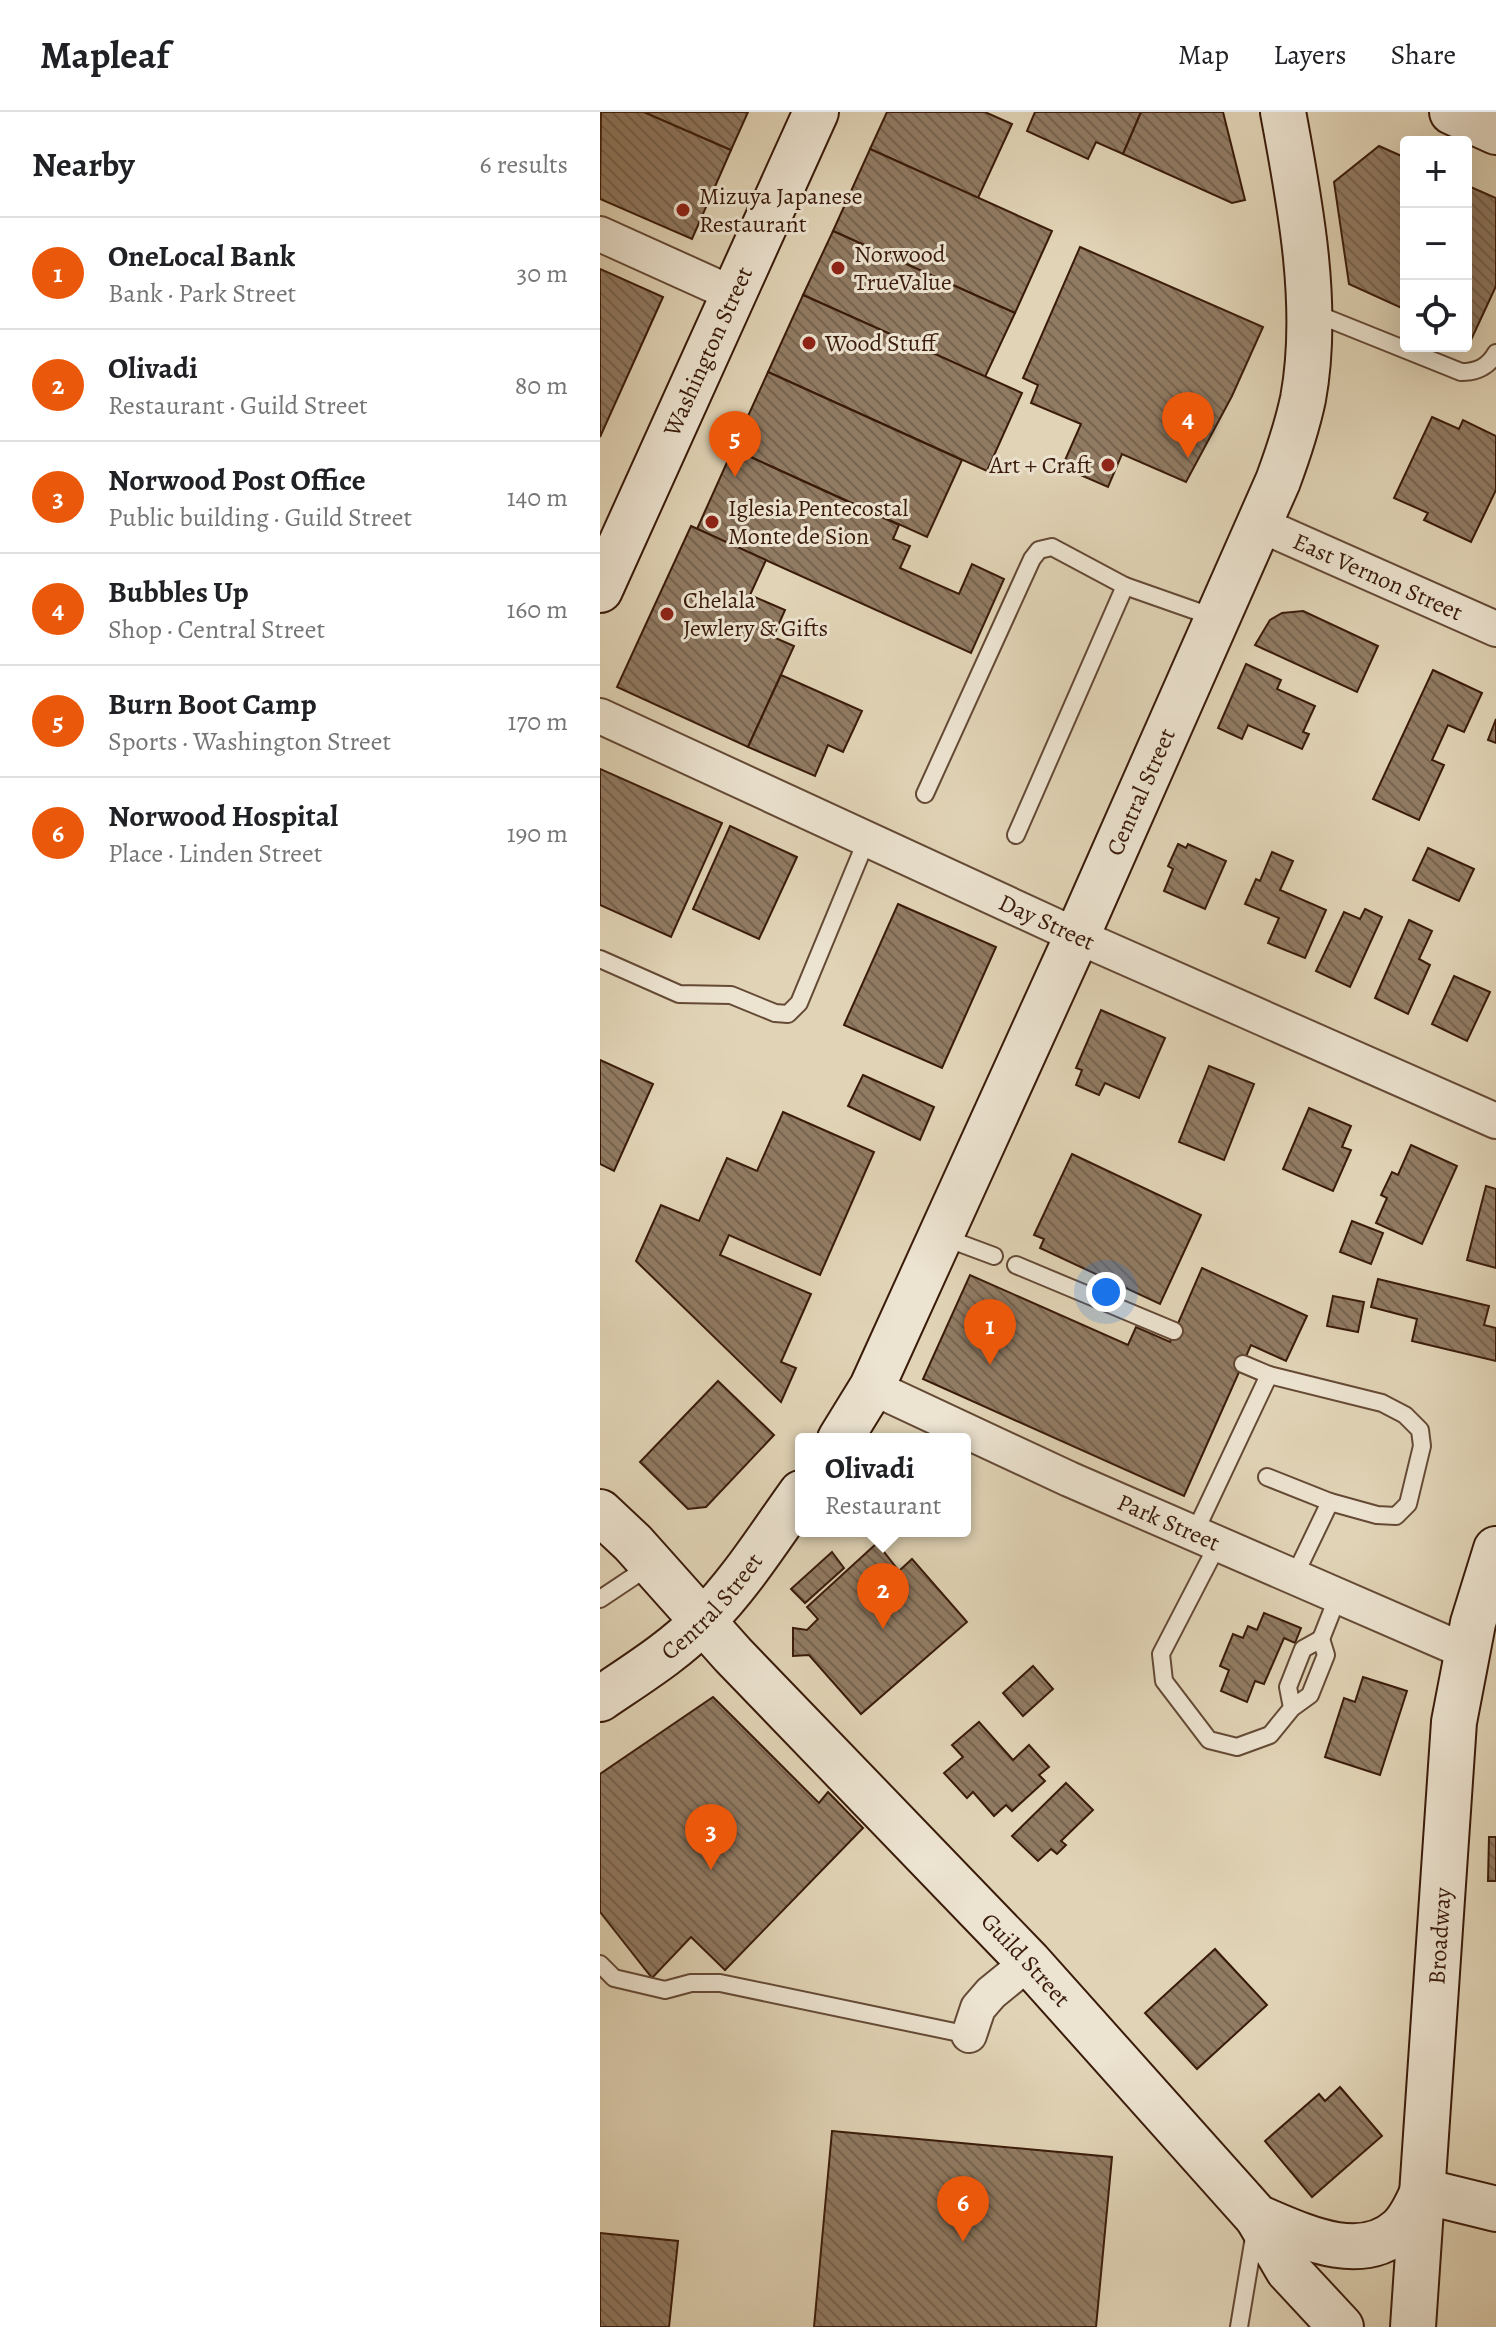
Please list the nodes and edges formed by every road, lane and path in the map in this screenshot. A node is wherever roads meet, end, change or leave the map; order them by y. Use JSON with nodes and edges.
{"nodes":[{"id":1,"x":816,"y":112,"type":"edge"},
{"id":2,"x":1283,"y":112,"type":"edge"},
{"id":3,"x":1452,"y":112,"type":"edge"},
{"id":4,"x":1496,"y":132,"type":"edge"},
{"id":5,"x":600,"y":234,"type":"edge"},
{"id":6,"x":735,"y":295,"type":"junction"},
{"id":7,"x":1309,"y":311,"type":"junction"},
{"id":8,"x":1496,"y":353,"type":"edge"},
{"id":9,"x":1259,"y":524,"type":"junction"},
{"id":10,"x":1125,"y":586,"type":"junction"},
{"id":11,"x":600,"y":590,"type":"edge"},
{"id":12,"x":1217,"y":619,"type":"junction"},
{"id":13,"x":1496,"y":629,"type":"edge"},
{"id":14,"x":600,"y":716,"type":"edge"},
{"id":15,"x":925,"y":794,"type":"dead end"},
{"id":16,"x":1016,"y":835,"type":"dead end"},
{"id":17,"x":867,"y":839,"type":"junction"},
{"id":18,"x":1077,"y":936,"type":"junction"},
{"id":19,"x":600,"y":959,"type":"edge"},
{"id":20,"x":1496,"y":1121,"type":"edge"},
{"id":21,"x":941,"y":1236,"type":"junction"},
{"id":22,"x":994,"y":1256,"type":"dead end"},
{"id":23,"x":1016,"y":1265,"type":"dead end"},
{"id":24,"x":1174,"y":1331,"type":"dead end"},
{"id":25,"x":1243,"y":1364,"type":"dead end"},
{"id":26,"x":1269,"y":1375,"type":"junction"},
{"id":27,"x":872,"y":1387,"type":"junction"},
{"id":28,"x":844,"y":1433,"type":"edge"},
{"id":29,"x":970,"y":1433,"type":"edge"},
{"id":30,"x":971,"y":1433,"type":"edge"},
{"id":31,"x":1267,"y":1477,"type":"dead end"},
{"id":32,"x":795,"y":1501,"type":"edge"},
{"id":33,"x":1330,"y":1502,"type":"junction"},
{"id":34,"x":600,"y":1512,"type":"edge"},
{"id":35,"x":1206,"y":1539,"type":"junction"},
{"id":36,"x":652,"y":1564,"type":"junction"},
{"id":37,"x":1294,"y":1577,"type":"junction"},
{"id":38,"x":1492,"y":1578,"type":"edge"},
{"id":39,"x":1338,"y":1596,"type":"junction"},
{"id":40,"x":600,"y":1599,"type":"edge"},
{"id":41,"x":703,"y":1621,"type":"junction"},
{"id":42,"x":1321,"y":1639,"type":"junction"},
{"id":43,"x":1467,"y":1652,"type":"junction"},
{"id":44,"x":600,"y":1699,"type":"edge"},
{"id":45,"x":1292,"y":1708,"type":"junction"},
{"id":46,"x":1029,"y":1962,"type":"junction"},
{"id":47,"x":600,"y":1964,"type":"edge"},
{"id":48,"x":969,"y":2035,"type":"joint"},
{"id":49,"x":1423,"y":2191,"type":"junction"},
{"id":50,"x":1496,"y":2209,"type":"edge"},
{"id":51,"x":1257,"y":2217,"type":"junction"},
{"id":52,"x":1239,"y":2327,"type":"edge"},
{"id":53,"x":1341,"y":2327,"type":"edge"},
{"id":54,"x":1413,"y":2327,"type":"edge"}],
"edges":[{"from":1,"to":6,"type":"street","name":"Washington Street"},
{"from":2,"to":7,"type":"street","name":"Central Street"},
{"from":3,"to":4,"type":"street"},
{"from":5,"to":6,"type":"street"},
{"from":6,"to":11,"type":"street","name":"Washington Street"},
{"from":7,"to":8,"type":"lane"},
{"from":7,"to":9,"type":"street","name":"Central Street"},
{"from":9,"to":12,"type":"street","name":"Central Street"},
{"from":9,"to":13,"type":"street","name":"East Vernon Street"},
{"from":10,"to":12,"type":"lane"},
{"from":10,"to":15,"type":"lane"},
{"from":10,"to":16,"type":"lane"},
{"from":12,"to":18,"type":"street","name":"Central Street"},
{"from":14,"to":17,"type":"street","name":"Day Street"},
{"from":17,"to":18,"type":"street","name":"Day Street"},
{"from":17,"to":19,"type":"lane"},
{"from":18,"to":20,"type":"street","name":"Day Street"},
{"from":18,"to":21,"type":"street","name":"Central Street"},
{"from":21,"to":22,"type":"lane"},
{"from":21,"to":27,"type":"street","name":"Central Street"},
{"from":23,"to":24,"type":"lane"},
{"from":25,"to":26,"type":"lane"},
{"from":26,"to":33,"type":"lane"},
{"from":26,"to":35,"type":"lane"},
{"from":27,"to":28,"type":"street","name":"Central Street"},
{"from":27,"to":29,"type":"street","name":"Park Street"},
{"from":30,"to":35,"type":"street","name":"Park Street"},
{"from":31,"to":33,"type":"lane"},
{"from":32,"to":41,"type":"street","name":"Central Street"},
{"from":33,"to":37,"type":"lane"},
{"from":34,"to":36,"type":"street","name":"Guild Street"},
{"from":35,"to":37,"type":"street","name":"Park Street"},
{"from":35,"to":45,"type":"lane"},
{"from":36,"to":40,"type":"lane"},
{"from":36,"to":41,"type":"street","name":"Guild Street"},
{"from":37,"to":39,"type":"street","name":"Park Street"},
{"from":38,"to":43,"type":"street","name":"Broadway"},
{"from":39,"to":42,"type":"lane"},
{"from":39,"to":43,"type":"street","name":"Park Street"},
{"from":41,"to":44,"type":"street","name":"Central Street"},
{"from":41,"to":46,"type":"street","name":"Guild Street"},
{"from":42,"to":45,"type":"lane"},
{"from":42,"to":45,"type":"lane"},
{"from":43,"to":49,"type":"street","name":"Broadway"},
{"from":46,"to":48,"type":"street"},
{"from":46,"to":51,"type":"street","name":"Guild Street"},
{"from":47,"to":48,"type":"lane"},
{"from":49,"to":50,"type":"street"},
{"from":49,"to":51,"type":"street","name":"Guild Street"},
{"from":49,"to":54,"type":"street","name":"Broadway"},
{"from":51,"to":52,"type":"lane"},
{"from":51,"to":53,"type":"street"}]}
